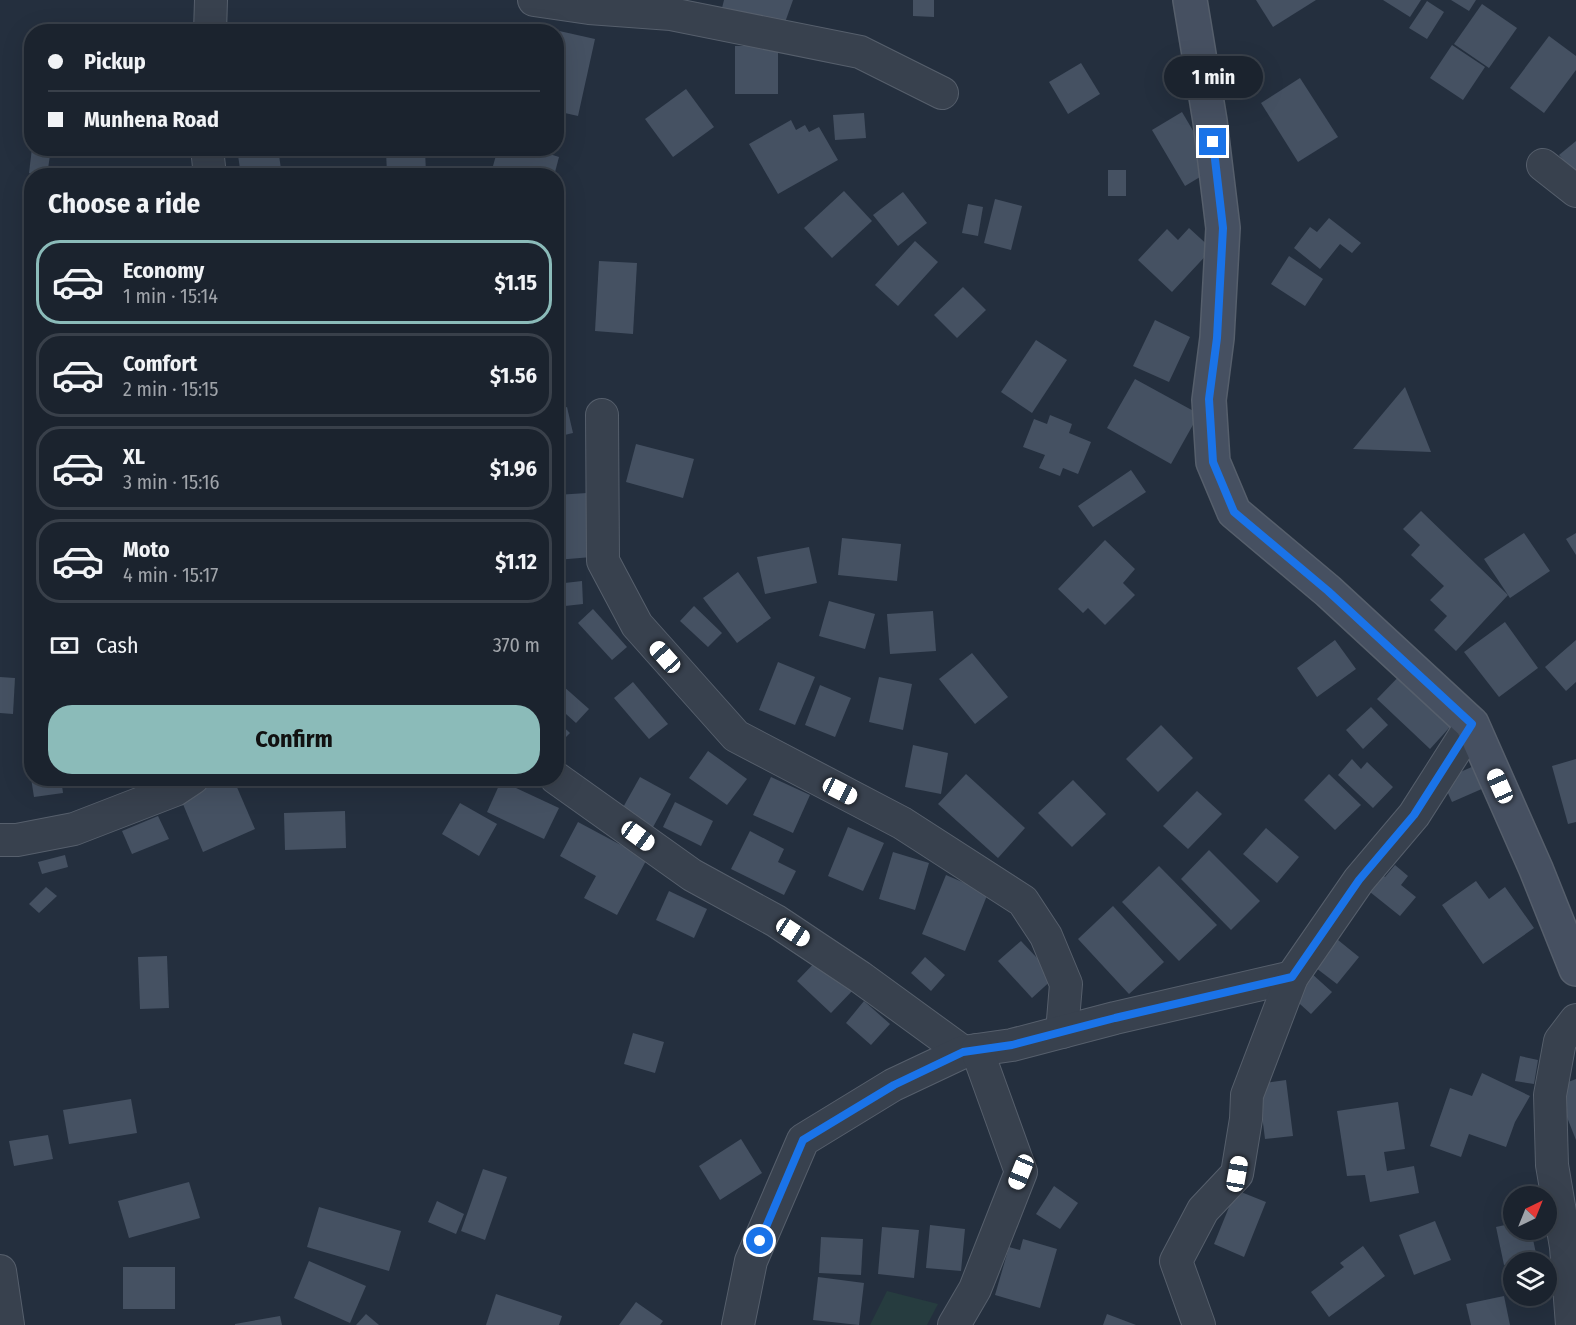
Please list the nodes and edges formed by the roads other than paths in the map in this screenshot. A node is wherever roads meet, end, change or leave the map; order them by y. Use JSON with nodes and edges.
{"nodes":[{"id":1,"x":212,"y":0,"type":"edge"},
{"id":2,"x":534,"y":0,"type":"edge"},
{"id":3,"x":1190,"y":0,"type":"edge"},
{"id":4,"x":210,"y":24,"type":"edge"},
{"id":5,"x":942,"y":93,"type":"dead end"},
{"id":6,"x":1543,"y":165,"type":"dead end"},
{"id":7,"x":1576,"y":190,"type":"edge"},
{"id":8,"x":602,"y":415,"type":"dead end"},
{"id":9,"x":1472,"y":724,"type":"junction"},
{"id":10,"x":564,"y":784,"type":"edge"},
{"id":11,"x":182,"y":786,"type":"edge"},
{"id":12,"x":0,"y":840,"type":"edge"},
{"id":13,"x":1576,"y":969,"type":"edge"},
{"id":14,"x":1292,"y":977,"type":"junction"},
{"id":15,"x":1576,"y":1020,"type":"edge"},
{"id":16,"x":1062,"y":1032,"type":"junction"},
{"id":17,"x":970,"y":1051,"type":"junction"},
{"id":18,"x":0,"y":1271,"type":"edge"},
{"id":19,"x":8,"y":1325,"type":"edge"},
{"id":20,"x":738,"y":1325,"type":"edge"},
{"id":21,"x":954,"y":1325,"type":"edge"},
{"id":22,"x":1198,"y":1325,"type":"edge"},
{"id":23,"x":1572,"y":1325,"type":"edge"}],
"edges":[{"from":1,"to":4,"type":"street"},
{"from":2,"to":5,"type":"street"},
{"from":3,"to":9,"type":"street"},
{"from":6,"to":7,"type":"street"},
{"from":8,"to":16,"type":"street"},
{"from":9,"to":13,"type":"street"},
{"from":9,"to":14,"type":"street"},
{"from":10,"to":17,"type":"street"},
{"from":11,"to":12,"type":"street"},
{"from":14,"to":16,"type":"street"},
{"from":14,"to":22,"type":"street"},
{"from":15,"to":23,"type":"street"},
{"from":16,"to":17,"type":"street"},
{"from":17,"to":20,"type":"street"},
{"from":17,"to":21,"type":"street"},
{"from":18,"to":19,"type":"street"}]}
